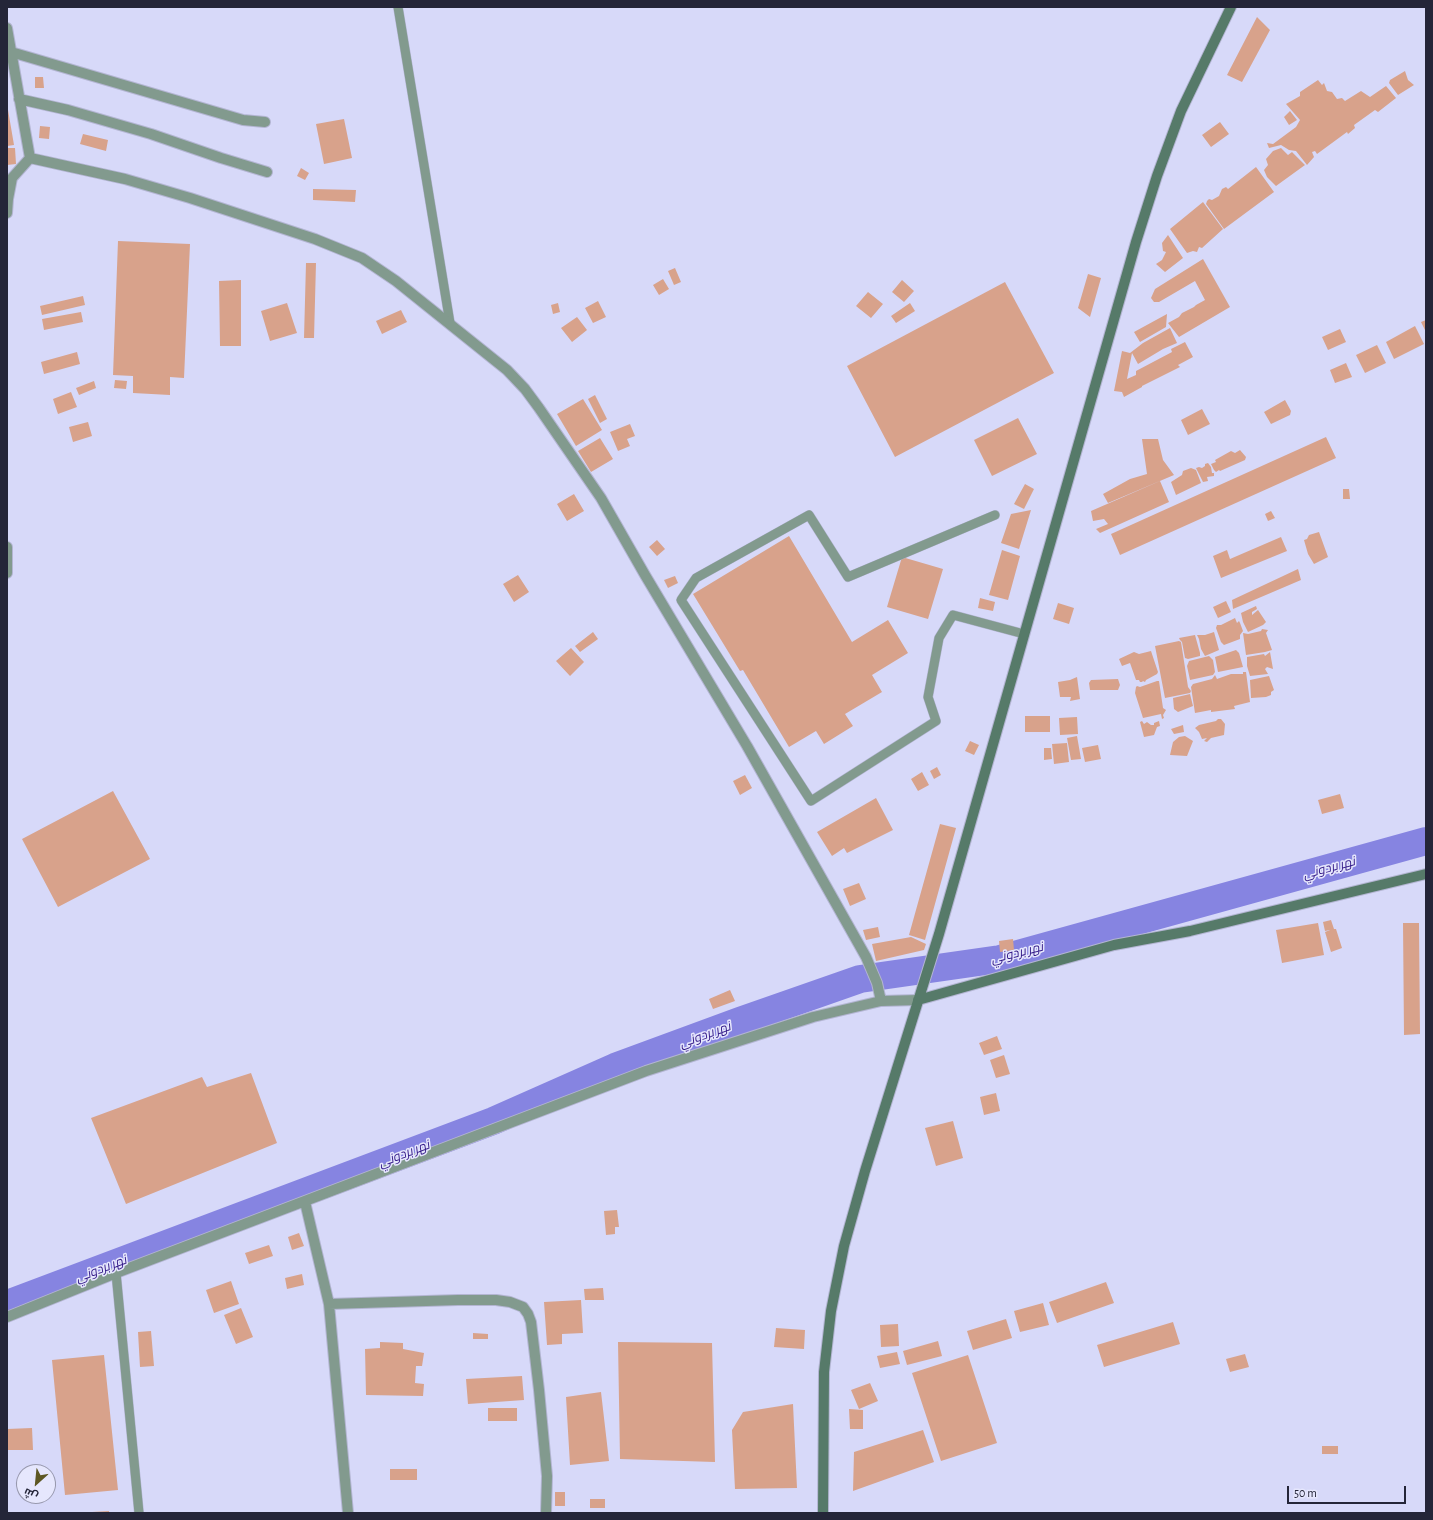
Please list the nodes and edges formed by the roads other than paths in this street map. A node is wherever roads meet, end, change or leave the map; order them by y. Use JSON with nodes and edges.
{"nodes":[{"id":1,"x":398,"y":7,"type":"edge"},
{"id":2,"x":1231,"y":7,"type":"edge"},
{"id":3,"x":7,"y":28,"type":"edge"},
{"id":4,"x":11,"y":52,"type":"junction"},
{"id":5,"x":19,"y":99,"type":"junction"},
{"id":6,"x":265,"y":122,"type":"dead end"},
{"id":7,"x":30,"y":158,"type":"junction"},
{"id":8,"x":267,"y":172,"type":"dead end"},
{"id":9,"x":7,"y":213,"type":"edge"},
{"id":10,"x":450,"y":323,"type":"junction"},
{"id":11,"x":995,"y":515,"type":"dead end"},
{"id":12,"x":7,"y":547,"type":"edge"},
{"id":13,"x":7,"y":573,"type":"edge"},
{"id":14,"x":1024,"y":634,"type":"junction"},
{"id":15,"x":1426,"y":874,"type":"edge"},
{"id":16,"x":918,"y":1000,"type":"junction"},
{"id":17,"x":881,"y":1001,"type":"junction"},
{"id":18,"x":306,"y":1202,"type":"junction"},
{"id":19,"x":116,"y":1274,"type":"junction"},
{"id":20,"x":329,"y":1304,"type":"junction"},
{"id":21,"x":7,"y":1317,"type":"edge"},
{"id":22,"x":139,"y":1513,"type":"edge"},
{"id":23,"x":348,"y":1513,"type":"edge"},
{"id":24,"x":546,"y":1513,"type":"edge"},
{"id":25,"x":823,"y":1513,"type":"edge"}],
"edges":[{"from":1,"to":10,"type":"lane"},
{"from":2,"to":14,"type":"main road"},
{"from":3,"to":4,"type":"street"},
{"from":4,"to":5,"type":"street"},
{"from":4,"to":6,"type":"street"},
{"from":5,"to":7,"type":"street"},
{"from":5,"to":8,"type":"street"},
{"from":7,"to":9,"type":"street"},
{"from":7,"to":10,"type":"street"},
{"from":10,"to":17,"type":"street"},
{"from":11,"to":14,"type":"lane"},
{"from":12,"to":13,"type":"street"},
{"from":14,"to":16,"type":"main road"},
{"from":15,"to":16,"type":"main road"},
{"from":16,"to":17,"type":"street"},
{"from":16,"to":25,"type":"main road"},
{"from":17,"to":18,"type":"street"},
{"from":18,"to":19,"type":"street"},
{"from":18,"to":20,"type":"street"},
{"from":19,"to":21,"type":"street"},
{"from":19,"to":22,"type":"lane"},
{"from":20,"to":23,"type":"street"},
{"from":20,"to":24,"type":"street"}]}
